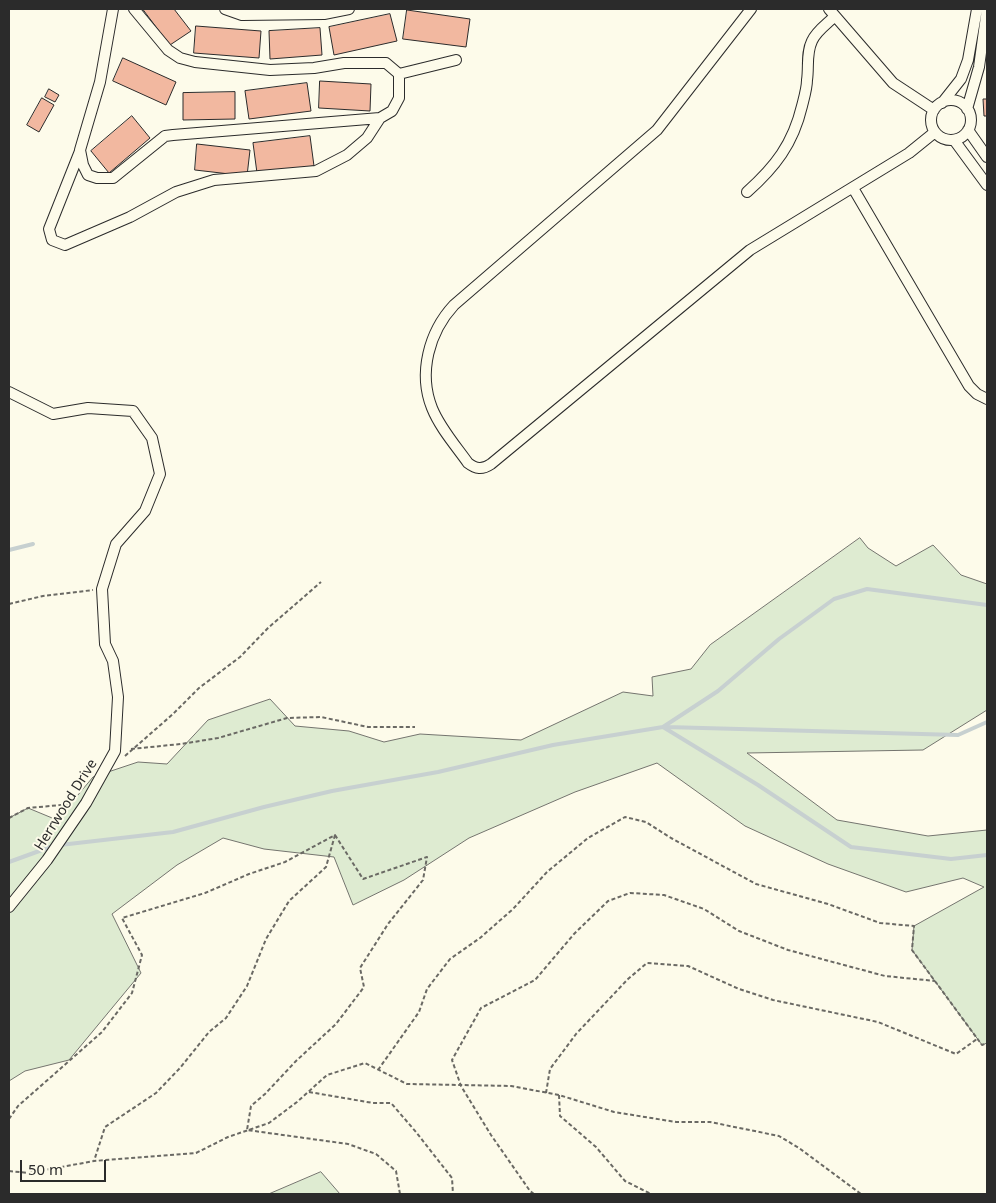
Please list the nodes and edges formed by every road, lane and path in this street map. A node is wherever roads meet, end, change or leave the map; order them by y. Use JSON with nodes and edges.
{"nodes":[{"id":1,"x":113,"y":9,"type":"edge"},
{"id":2,"x":134,"y":9,"type":"edge"},
{"id":3,"x":225,"y":9,"type":"edge"},
{"id":4,"x":349,"y":9,"type":"edge"},
{"id":5,"x":751,"y":9,"type":"edge"},
{"id":6,"x":976,"y":9,"type":"edge"},
{"id":7,"x":987,"y":9,"type":"edge"},
{"id":8,"x":832,"y":12,"type":"edge"},
{"id":9,"x":456,"y":60,"type":"dead end"},
{"id":10,"x":399,"y":74,"type":"junction"},
{"id":11,"x":942,"y":103,"type":"junction"},
{"id":12,"x":967,"y":109,"type":"junction"},
{"id":13,"x":934,"y":110,"type":"junction"},
{"id":14,"x":380,"y":118,"type":"junction"},
{"id":15,"x":968,"y":130,"type":"junction"},
{"id":16,"x":935,"y":132,"type":"junction"},
{"id":17,"x":954,"y":140,"type":"junction"},
{"id":18,"x":80,"y":150,"type":"junction"},
{"id":19,"x":987,"y":157,"type":"edge"},
{"id":20,"x":987,"y":184,"type":"edge"},
{"id":21,"x":853,"y":188,"type":"junction"},
{"id":22,"x":747,"y":192,"type":"dead end"},
{"id":23,"x":9,"y":392,"type":"edge"},
{"id":24,"x":987,"y":399,"type":"edge"},
{"id":25,"x":321,"y":582,"type":"dead end"},
{"id":26,"x":102,"y":588,"type":"junction"},
{"id":27,"x":9,"y":604,"type":"edge"},
{"id":28,"x":416,"y":727,"type":"dead end"},
{"id":29,"x":86,"y":803,"type":"junction"},
{"id":30,"x":9,"y":818,"type":"edge"},
{"id":31,"x":335,"y":835,"type":"junction"},
{"id":32,"x":9,"y":907,"type":"edge"},
{"id":33,"x":935,"y":981,"type":"junction"},
{"id":34,"x":978,"y":1039,"type":"junction"},
{"id":35,"x":987,"y":1043,"type":"edge"},
{"id":36,"x":378,"y":1070,"type":"junction"},
{"id":37,"x":461,"y":1086,"type":"junction"},
{"id":38,"x":308,"y":1092,"type":"junction"},
{"id":39,"x":546,"y":1093,"type":"junction"},
{"id":40,"x":559,"y":1095,"type":"junction"},
{"id":41,"x":9,"y":1119,"type":"edge"},
{"id":42,"x":247,"y":1130,"type":"junction"},
{"id":43,"x":94,"y":1161,"type":"junction"},
{"id":44,"x":9,"y":1171,"type":"edge"},
{"id":45,"x":400,"y":1194,"type":"edge"},
{"id":46,"x":453,"y":1194,"type":"edge"},
{"id":47,"x":534,"y":1194,"type":"edge"},
{"id":48,"x":651,"y":1194,"type":"edge"},
{"id":49,"x":861,"y":1194,"type":"edge"}],
"edges":[{"from":1,"to":18,"type":"street"},
{"from":2,"to":10,"type":"street"},
{"from":3,"to":4,"type":"street"},
{"from":5,"to":21,"type":"street"},
{"from":6,"to":11,"type":"street"},
{"from":7,"to":12,"type":"street"},
{"from":8,"to":13,"type":"street"},
{"from":8,"to":22,"type":"street"},
{"from":9,"to":10,"type":"street"},
{"from":10,"to":14,"type":"street"},
{"from":11,"to":12,"type":"street"},
{"from":11,"to":13,"type":"street"},
{"from":12,"to":15,"type":"street"},
{"from":13,"to":16,"type":"street"},
{"from":14,"to":18,"type":"street"},
{"from":14,"to":18,"type":"street"},
{"from":15,"to":17,"type":"street"},
{"from":15,"to":19,"type":"street"},
{"from":16,"to":17,"type":"street"},
{"from":16,"to":21,"type":"street"},
{"from":17,"to":20,"type":"street"},
{"from":21,"to":24,"type":"street"},
{"from":23,"to":26,"type":"street","name":"Herrwood Drive"},
{"from":25,"to":28,"type":"path"},
{"from":26,"to":27,"type":"path"},
{"from":26,"to":29,"type":"street","name":"Herrwood Drive"},
{"from":29,"to":30,"type":"path"},
{"from":29,"to":32,"type":"street","name":"Herrwood Drive"},
{"from":31,"to":41,"type":"path"},
{"from":31,"to":42,"type":"path"},
{"from":31,"to":43,"type":"path"},
{"from":33,"to":34,"type":"path"},
{"from":33,"to":36,"type":"path"},
{"from":33,"to":37,"type":"path"},
{"from":34,"to":35,"type":"path"},
{"from":34,"to":39,"type":"path"},
{"from":36,"to":37,"type":"path"},
{"from":36,"to":38,"type":"path"},
{"from":37,"to":39,"type":"path"},
{"from":37,"to":47,"type":"path"},
{"from":38,"to":42,"type":"path"},
{"from":38,"to":46,"type":"path"},
{"from":39,"to":40,"type":"path"},
{"from":40,"to":48,"type":"path"},
{"from":40,"to":49,"type":"path"},
{"from":42,"to":43,"type":"path"},
{"from":42,"to":45,"type":"path"},
{"from":43,"to":44,"type":"path"}]}
